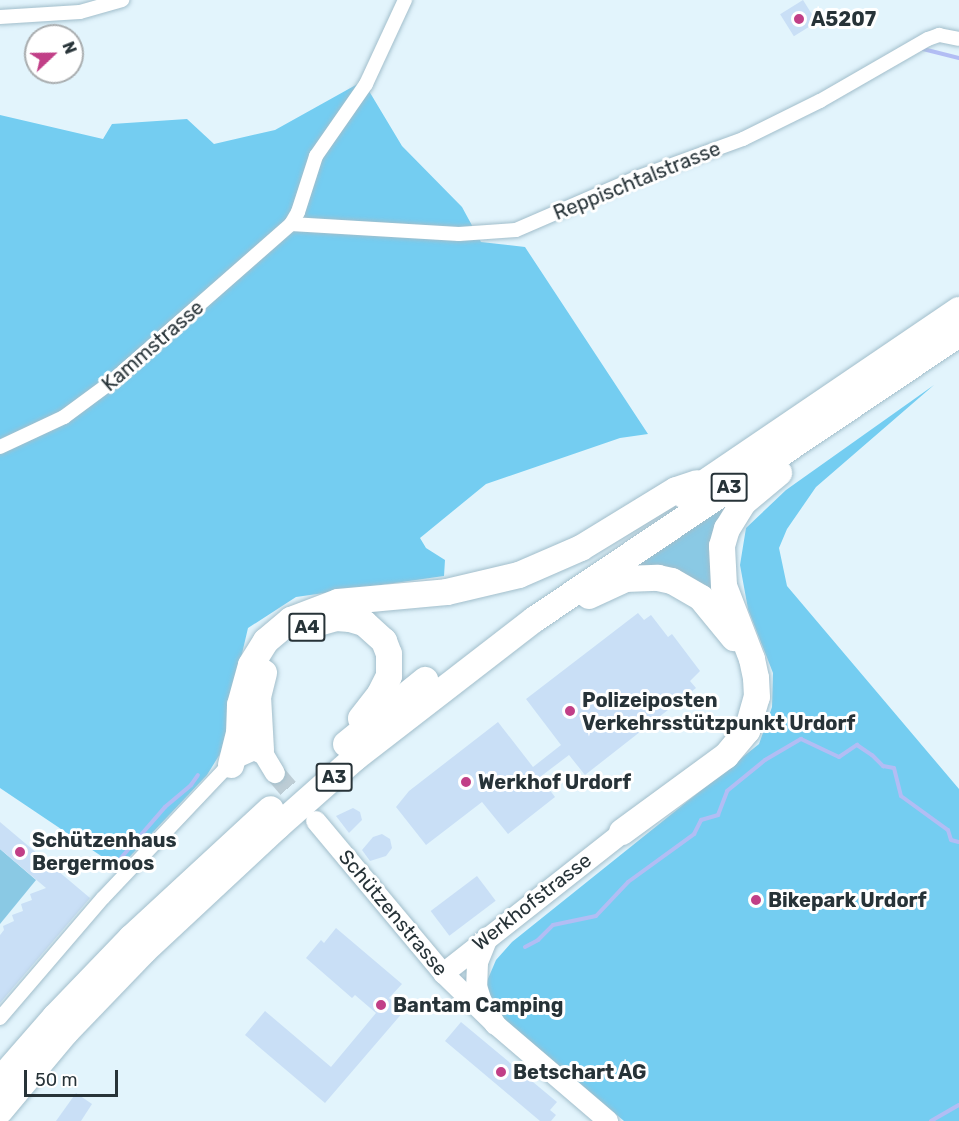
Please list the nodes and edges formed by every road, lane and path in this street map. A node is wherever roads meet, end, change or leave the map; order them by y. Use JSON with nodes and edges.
{"nodes":[{"id":1,"x":122,"y":0,"type":"edge"},
{"id":2,"x":405,"y":0,"type":"edge"},
{"id":3,"x":0,"y":17,"type":"edge"},
{"id":4,"x":959,"y":39,"type":"edge"},
{"id":5,"x":291,"y":224,"type":"junction"},
{"id":6,"x":959,"y":310,"type":"edge"},
{"id":7,"x":959,"y":334,"type":"edge"},
{"id":8,"x":858,"y":402,"type":"junction"},
{"id":9,"x":0,"y":447,"type":"edge"},
{"id":10,"x":709,"y":479,"type":"junction"},
{"id":11,"x":724,"y":610,"type":"junction"},
{"id":12,"x":482,"y":658,"type":"junction"},
{"id":13,"x":244,"y":687,"type":"junction"},
{"id":14,"x":261,"y":750,"type":"junction"},
{"id":15,"x":331,"y":756,"type":"junction"},
{"id":16,"x":231,"y":765,"type":"junction"},
{"id":17,"x":275,"y":773,"type":"tunnel mouth"},
{"id":18,"x":316,"y":821,"type":"tunnel mouth"},
{"id":19,"x":622,"y":832,"type":"joint"},
{"id":20,"x":487,"y":937,"type":"junction"},
{"id":21,"x":443,"y":973,"type":"junction"},
{"id":22,"x":0,"y":1018,"type":"edge"},
{"id":23,"x":495,"y":1024,"type":"junction"},
{"id":24,"x":0,"y":1080,"type":"edge"},
{"id":25,"x":0,"y":1111,"type":"edge"},
{"id":26,"x":604,"y":1119,"type":"edge"}],
"edges":[{"from":1,"to":3,"type":"street"},
{"from":2,"to":5,"type":"street"},
{"from":4,"to":5,"type":"street","name":"Reppischtalstrasse"},
{"from":5,"to":9,"type":"street","name":"Kammstrasse"},
{"from":6,"to":10,"type":"highway","number":"A3"},
{"from":7,"to":8,"type":"highway","number":"A3"},
{"from":8,"to":11,"type":"highway"},
{"from":8,"to":12,"type":"highway","number":"A3"},
{"from":10,"to":13,"type":"highway","number":"A4"},
{"from":10,"to":15,"type":"highway","number":"A3"},
{"from":11,"to":12,"type":"highway"},
{"from":11,"to":19,"type":"highway"},
{"from":12,"to":25,"type":"highway","number":"A3"},
{"from":13,"to":14,"type":"highway","number":"A4"},
{"from":13,"to":16,"type":"highway","number":"A4"},
{"from":14,"to":15,"type":"highway","number":"A4"},
{"from":14,"to":16,"type":"street"},
{"from":14,"to":17,"type":"main road"},
{"from":15,"to":24,"type":"highway","number":"A3"},
{"from":16,"to":22,"type":"street"},
{"from":18,"to":21,"type":"main road","name":"Schützenstrasse"},
{"from":19,"to":20,"type":"main road","name":"Werkhofstrasse"},
{"from":20,"to":21,"type":"main road","name":"Werkhofstrasse"},
{"from":20,"to":23,"type":"main road"},
{"from":21,"to":23,"type":"main road","name":"Schützenstrasse"},
{"from":23,"to":26,"type":"main road","name":"Schützenstrasse"}]}
